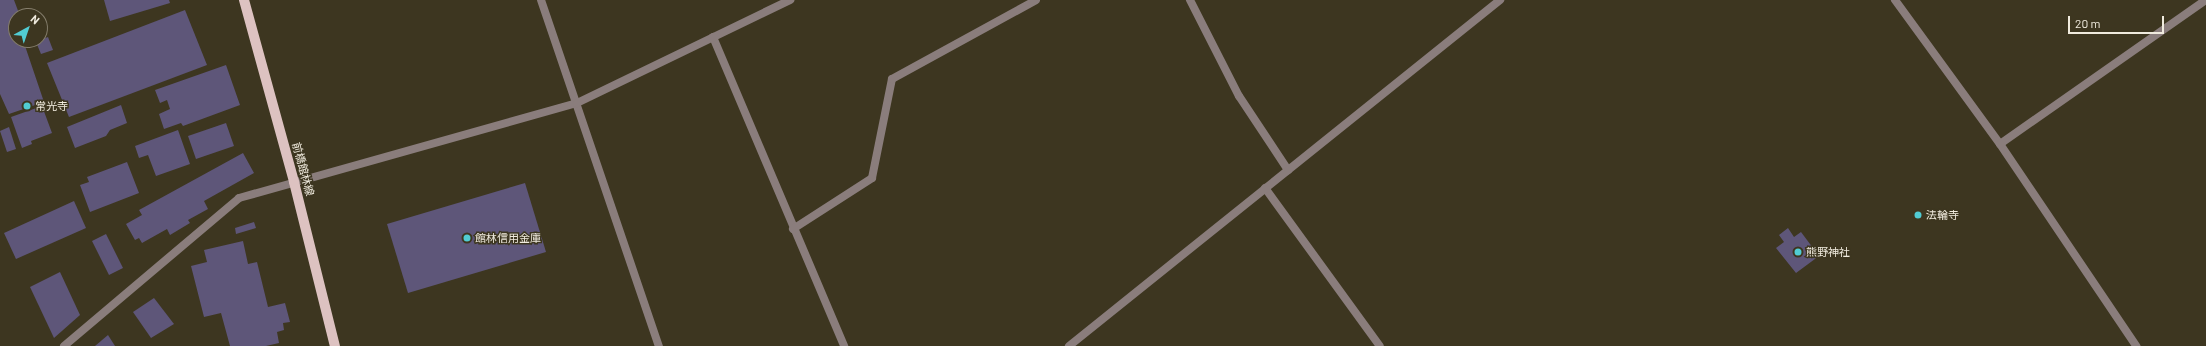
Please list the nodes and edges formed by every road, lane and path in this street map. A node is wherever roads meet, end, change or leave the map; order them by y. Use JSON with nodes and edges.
{"nodes":[{"id":1,"x":244,"y":0,"type":"edge"},
{"id":2,"x":541,"y":0,"type":"edge"},
{"id":3,"x":790,"y":0,"type":"edge"},
{"id":4,"x":1036,"y":0,"type":"edge"},
{"id":5,"x":1190,"y":0,"type":"edge"},
{"id":6,"x":1500,"y":0,"type":"edge"},
{"id":7,"x":1895,"y":0,"type":"edge"},
{"id":8,"x":2206,"y":0,"type":"edge"},
{"id":9,"x":713,"y":37,"type":"junction"},
{"id":10,"x":577,"y":102,"type":"junction"},
{"id":11,"x":2000,"y":144,"type":"junction"},
{"id":12,"x":1288,"y":170,"type":"junction"},
{"id":13,"x":294,"y":182,"type":"junction"},
{"id":14,"x":1265,"y":188,"type":"junction"},
{"id":15,"x":793,"y":229,"type":"junction"},
{"id":16,"x":64,"y":346,"type":"edge"},
{"id":17,"x":334,"y":346,"type":"edge"},
{"id":18,"x":659,"y":346,"type":"edge"},
{"id":19,"x":844,"y":346,"type":"edge"},
{"id":20,"x":1069,"y":346,"type":"edge"},
{"id":21,"x":1380,"y":346,"type":"edge"},
{"id":22,"x":2136,"y":346,"type":"edge"}],
"edges":[{"from":1,"to":13,"type":"main road","name":"前橋館林線"},
{"from":2,"to":10,"type":"street"},
{"from":3,"to":9,"type":"street"},
{"from":4,"to":15,"type":"street"},
{"from":5,"to":12,"type":"street"},
{"from":6,"to":12,"type":"street"},
{"from":7,"to":11,"type":"street"},
{"from":8,"to":11,"type":"street"},
{"from":9,"to":10,"type":"street"},
{"from":9,"to":15,"type":"street"},
{"from":10,"to":13,"type":"street"},
{"from":10,"to":18,"type":"street"},
{"from":11,"to":22,"type":"street"},
{"from":12,"to":14,"type":"street"},
{"from":13,"to":16,"type":"street"},
{"from":13,"to":17,"type":"main road","name":"前橋館林線"},
{"from":14,"to":20,"type":"street"},
{"from":14,"to":21,"type":"street"},
{"from":15,"to":19,"type":"street"}]}
